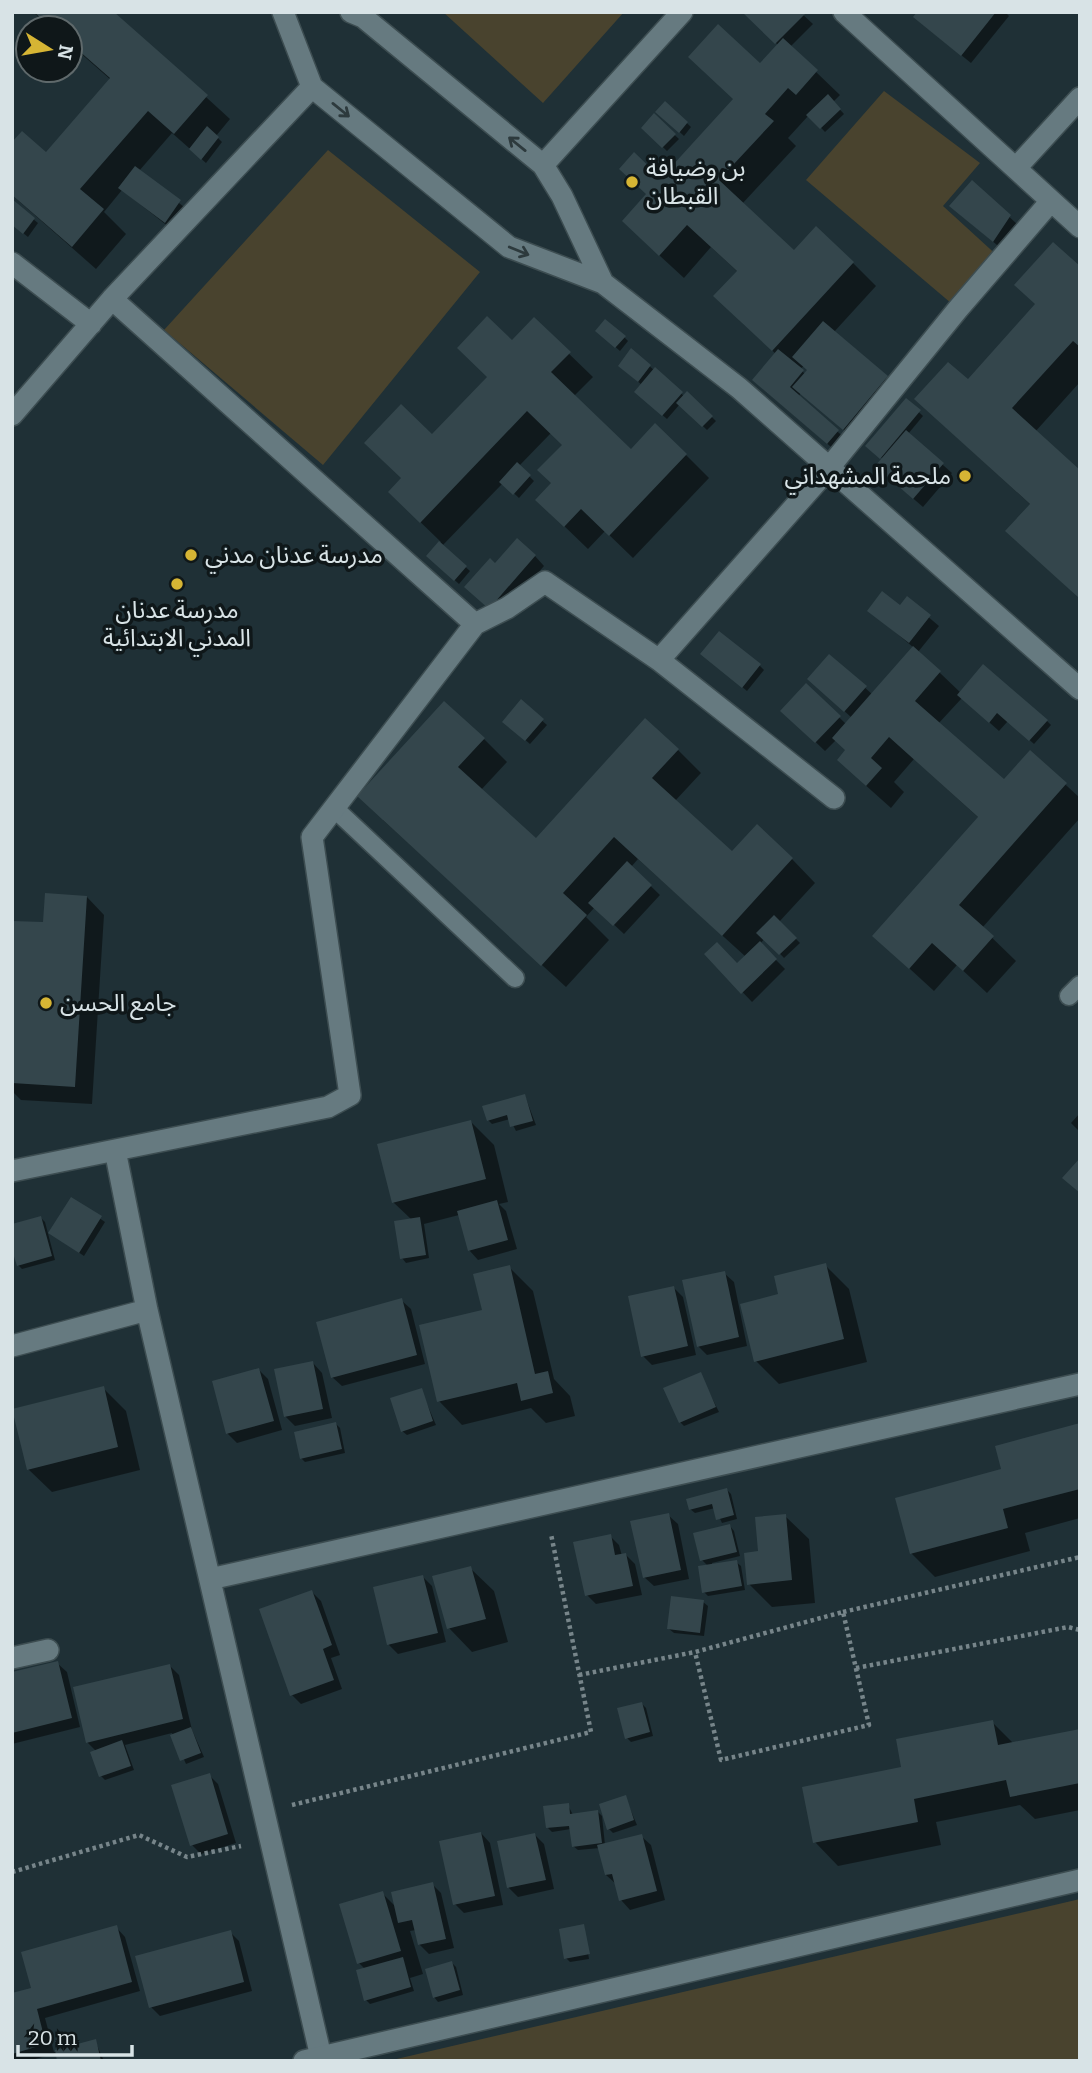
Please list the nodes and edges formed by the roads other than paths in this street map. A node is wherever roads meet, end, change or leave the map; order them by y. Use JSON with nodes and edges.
{"nodes":[{"id":1,"x":283,"y":12,"type":"edge"},
{"id":2,"x":351,"y":12,"type":"edge"},
{"id":3,"x":682,"y":12,"type":"edge"},
{"id":4,"x":844,"y":12,"type":"edge"},
{"id":5,"x":312,"y":87,"type":"junction"},
{"id":6,"x":1080,"y":97,"type":"edge"},
{"id":7,"x":543,"y":165,"type":"junction"},
{"id":8,"x":1016,"y":168,"type":"junction"},
{"id":9,"x":1051,"y":201,"type":"junction"},
{"id":10,"x":1080,"y":227,"type":"edge"},
{"id":11,"x":12,"y":263,"type":"edge"},
{"id":12,"x":603,"y":283,"type":"junction"},
{"id":13,"x":112,"y":299,"type":"junction"},
{"id":14,"x":91,"y":324,"type":"junction"},
{"id":15,"x":12,"y":415,"type":"edge"},
{"id":16,"x":828,"y":469,"type":"junction"},
{"id":17,"x":475,"y":624,"type":"junction"},
{"id":18,"x":659,"y":660,"type":"junction"},
{"id":19,"x":1077,"y":681,"type":"edge"},
{"id":20,"x":834,"y":798,"type":"dead end"},
{"id":21,"x":334,"y":808,"type":"junction"},
{"id":22,"x":516,"y":978,"type":"dead end"},
{"id":23,"x":115,"y":1150,"type":"junction"},
{"id":24,"x":12,"y":1171,"type":"edge"},
{"id":25,"x":147,"y":1310,"type":"junction"},
{"id":26,"x":12,"y":1346,"type":"edge"},
{"id":27,"x":1080,"y":1384,"type":"edge"},
{"id":28,"x":210,"y":1579,"type":"junction"},
{"id":29,"x":48,"y":1650,"type":"dead end"},
{"id":30,"x":12,"y":1658,"type":"edge"},
{"id":31,"x":1080,"y":1881,"type":"edge"},
{"id":32,"x":312,"y":2059,"type":"edge"}],
"edges":[{"from":1,"to":5,"type":"street"},
{"from":7,"to":2,"type":"street","one_way":true},
{"from":3,"to":7,"type":"street"},
{"from":4,"to":8,"type":"street"},
{"from":5,"to":12,"type":"street","one_way":true},
{"from":5,"to":13,"type":"street"},
{"from":6,"to":8,"type":"street"},
{"from":7,"to":12,"type":"street"},
{"from":8,"to":9,"type":"street"},
{"from":9,"to":10,"type":"street"},
{"from":9,"to":16,"type":"street"},
{"from":11,"to":14,"type":"street"},
{"from":12,"to":16,"type":"street"},
{"from":13,"to":14,"type":"street"},
{"from":13,"to":17,"type":"street"},
{"from":14,"to":15,"type":"street"},
{"from":16,"to":18,"type":"street"},
{"from":16,"to":19,"type":"street"},
{"from":17,"to":18,"type":"street"},
{"from":17,"to":21,"type":"street"},
{"from":18,"to":20,"type":"street"},
{"from":21,"to":22,"type":"lane"},
{"from":21,"to":23,"type":"street"},
{"from":23,"to":24,"type":"street"},
{"from":23,"to":25,"type":"street"},
{"from":25,"to":26,"type":"street"},
{"from":25,"to":28,"type":"street"},
{"from":27,"to":28,"type":"street"},
{"from":28,"to":32,"type":"street"},
{"from":29,"to":30,"type":"street"},
{"from":31,"to":32,"type":"street"}]}
